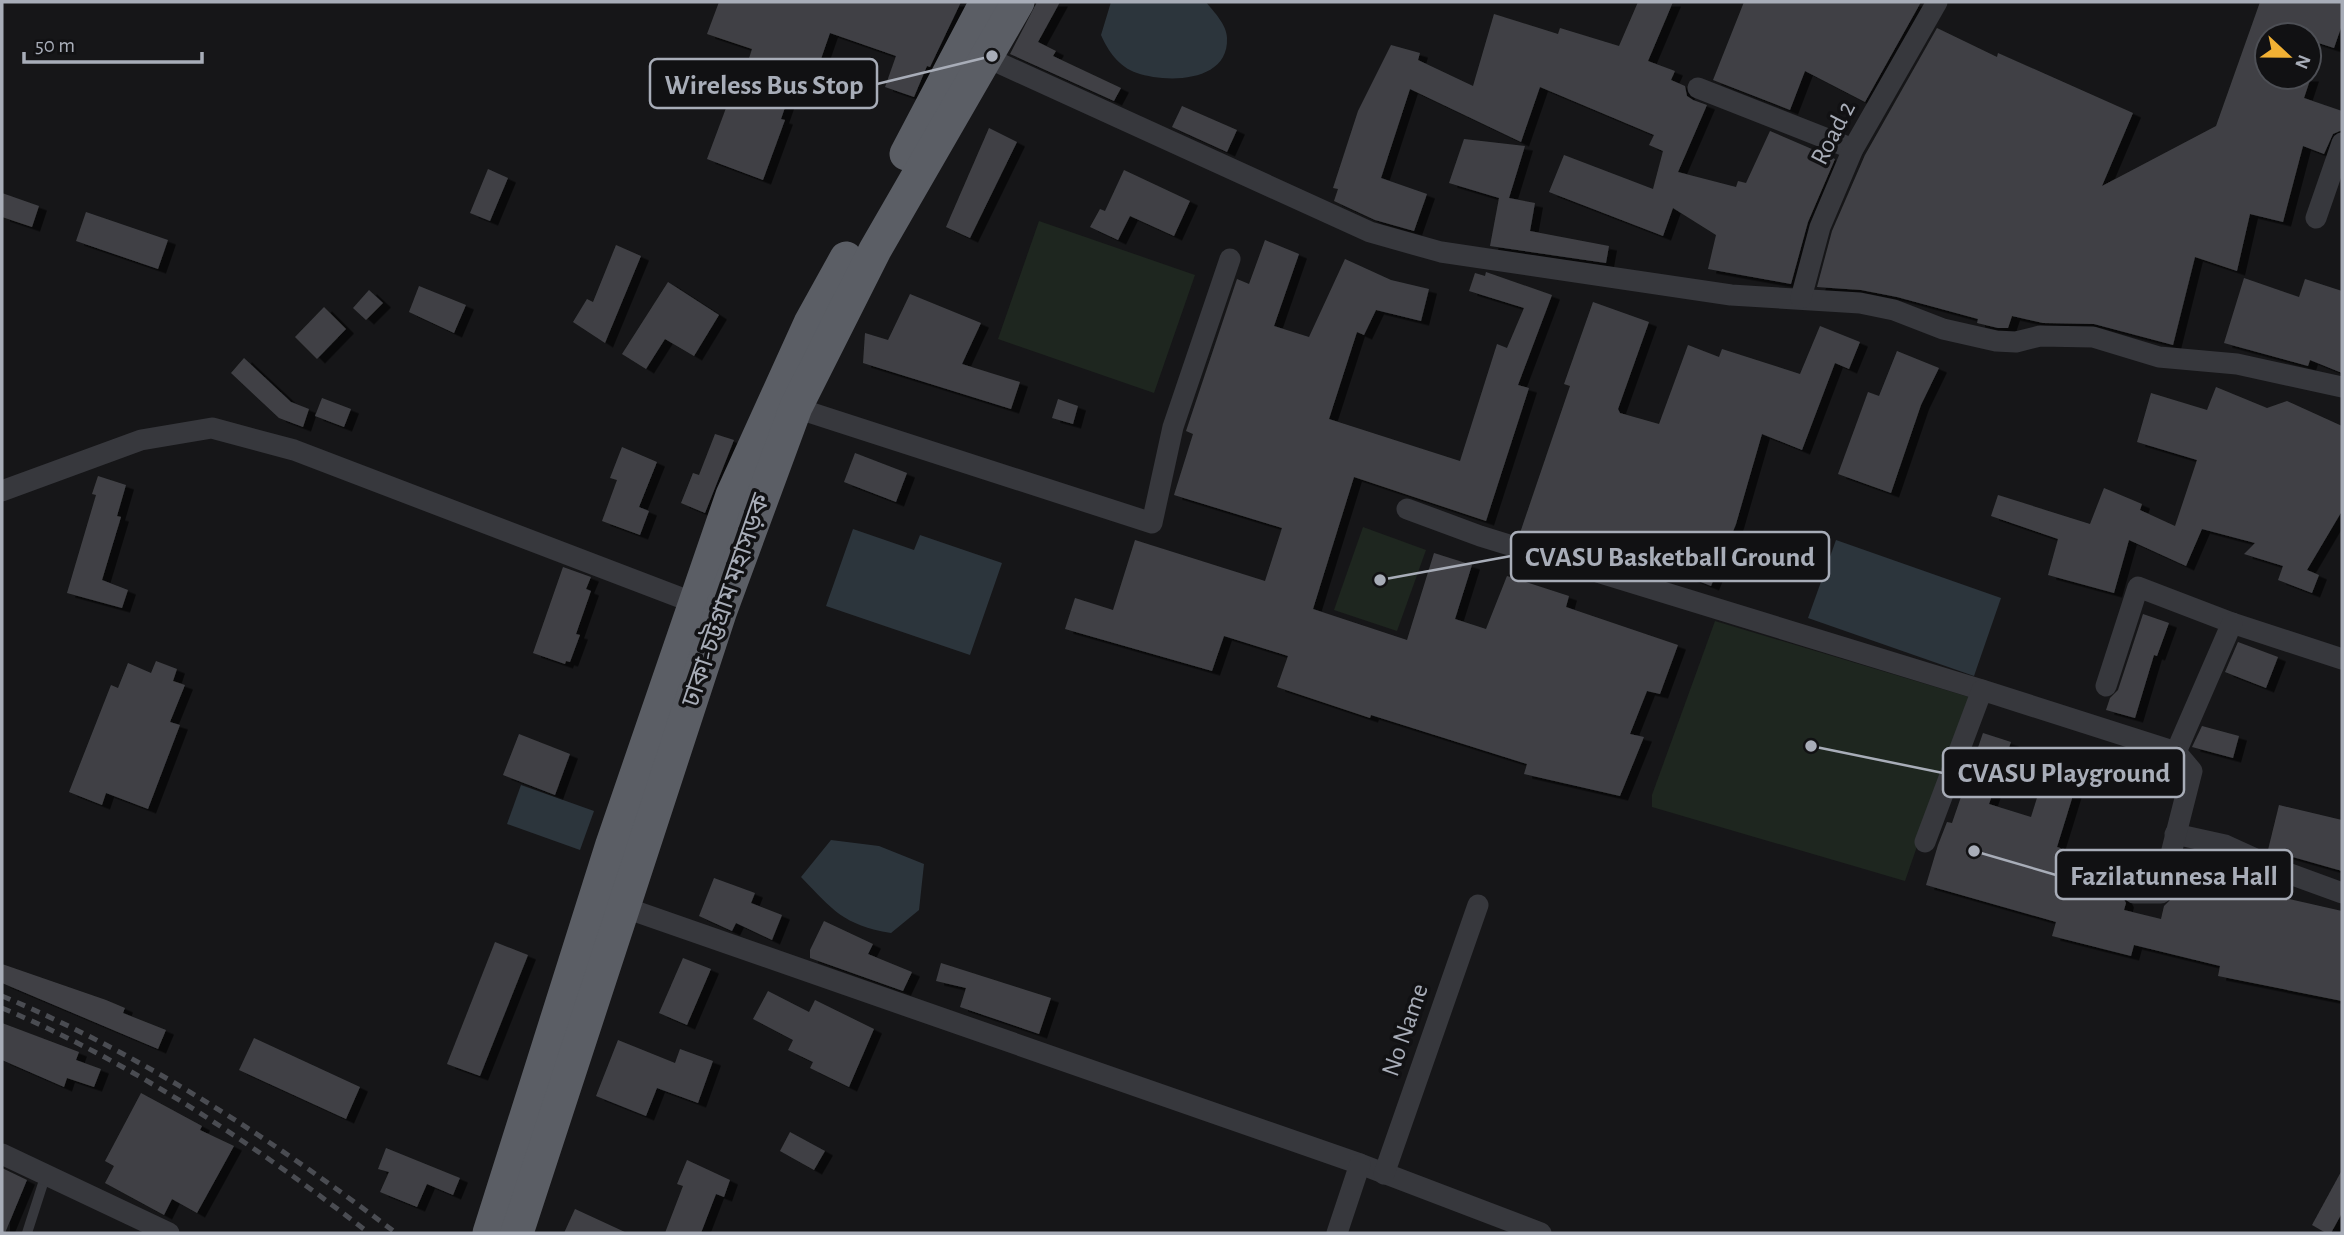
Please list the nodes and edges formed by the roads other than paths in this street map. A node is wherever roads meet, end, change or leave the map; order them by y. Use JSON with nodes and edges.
{"nodes":[{"id":1,"x":986,"y":2,"type":"edge"},
{"id":2,"x":1018,"y":2,"type":"edge"},
{"id":3,"x":1937,"y":2,"type":"edge"},
{"id":4,"x":988,"y":58,"type":"junction"},
{"id":5,"x":1698,"y":88,"type":"dead end"},
{"id":6,"x":2342,"y":143,"type":"edge"},
{"id":7,"x":1853,"y":149,"type":"junction"},
{"id":8,"x":2316,"y":218,"type":"dead end"},
{"id":9,"x":1230,"y":259,"type":"dead end"},
{"id":10,"x":1801,"y":298,"type":"junction"},
{"id":11,"x":2342,"y":387,"type":"edge"},
{"id":12,"x":785,"y":405,"type":"junction"},
{"id":13,"x":2,"y":491,"type":"edge"},
{"id":14,"x":1407,"y":509,"type":"dead end"},
{"id":15,"x":707,"y":608,"type":"junction"},
{"id":16,"x":2232,"y":623,"type":"junction"},
{"id":17,"x":2342,"y":659,"type":"edge"},
{"id":18,"x":2106,"y":686,"type":"dead end"},
{"id":19,"x":1982,"y":690,"type":"junction"},
{"id":20,"x":2176,"y":751,"type":"junction"},
{"id":21,"x":2175,"y":834,"type":"junction"},
{"id":22,"x":1925,"y":842,"type":"dead end"},
{"id":23,"x":2134,"y":892,"type":"dead end"},
{"id":24,"x":2342,"y":893,"type":"edge"},
{"id":25,"x":1478,"y":905,"type":"dead end"},
{"id":26,"x":623,"y":907,"type":"junction"},
{"id":27,"x":2,"y":1154,"type":"edge"},
{"id":28,"x":1360,"y":1164,"type":"junction"},
{"id":29,"x":46,"y":1174,"type":"junction"},
{"id":30,"x":1384,"y":1174,"type":"junction"},
{"id":31,"x":27,"y":1233,"type":"edge"},
{"id":32,"x":169,"y":1233,"type":"edge"},
{"id":33,"x":489,"y":1233,"type":"edge"},
{"id":34,"x":517,"y":1233,"type":"edge"},
{"id":35,"x":1338,"y":1233,"type":"edge"},
{"id":36,"x":1541,"y":1233,"type":"edge"}],
"edges":[{"from":1,"to":12,"type":"highway","name":"ঢাকা-চট্টগ্রাম মহাসড়ক"},
{"from":2,"to":4,"type":"highway","name":"ঢাকা-চট্টগ্রাম মহাসড়ক"},
{"from":3,"to":7,"type":"street","name":"Road 2"},
{"from":4,"to":10,"type":"street"},
{"from":4,"to":12,"type":"highway","name":"ঢাকা-চট্টগ্রাম মহাসড়ক"},
{"from":5,"to":7,"type":"street"},
{"from":6,"to":8,"type":"street"},
{"from":7,"to":10,"type":"street","name":"Road 2"},
{"from":9,"to":12,"type":"street"},
{"from":10,"to":11,"type":"street"},
{"from":12,"to":15,"type":"highway","name":"ঢাকা-চট্টগ্রাম মহাসড়ক"},
{"from":13,"to":15,"type":"street"},
{"from":14,"to":19,"type":"street"},
{"from":15,"to":26,"type":"highway","name":"ঢাকা-চট্টগ্রাম মহাসড়ক"},
{"from":15,"to":33,"type":"highway","name":"ঢাকা-চট্টগ্রাম মহাসড়ক"},
{"from":16,"to":17,"type":"street"},
{"from":16,"to":18,"type":"street"},
{"from":16,"to":20,"type":"street"},
{"from":19,"to":20,"type":"street"},
{"from":19,"to":22,"type":"street"},
{"from":20,"to":21,"type":"street"},
{"from":21,"to":23,"type":"street"},
{"from":21,"to":24,"type":"street"},
{"from":25,"to":30,"type":"street","name":"No Name"},
{"from":26,"to":28,"type":"street"},
{"from":26,"to":34,"type":"highway","name":"ঢাকা-চট্টগ্রাম মহাসড়ক"},
{"from":27,"to":29,"type":"street"},
{"from":28,"to":30,"type":"street"},
{"from":28,"to":35,"type":"street"},
{"from":29,"to":31,"type":"lane"},
{"from":29,"to":32,"type":"street"},
{"from":30,"to":36,"type":"street"}]}
